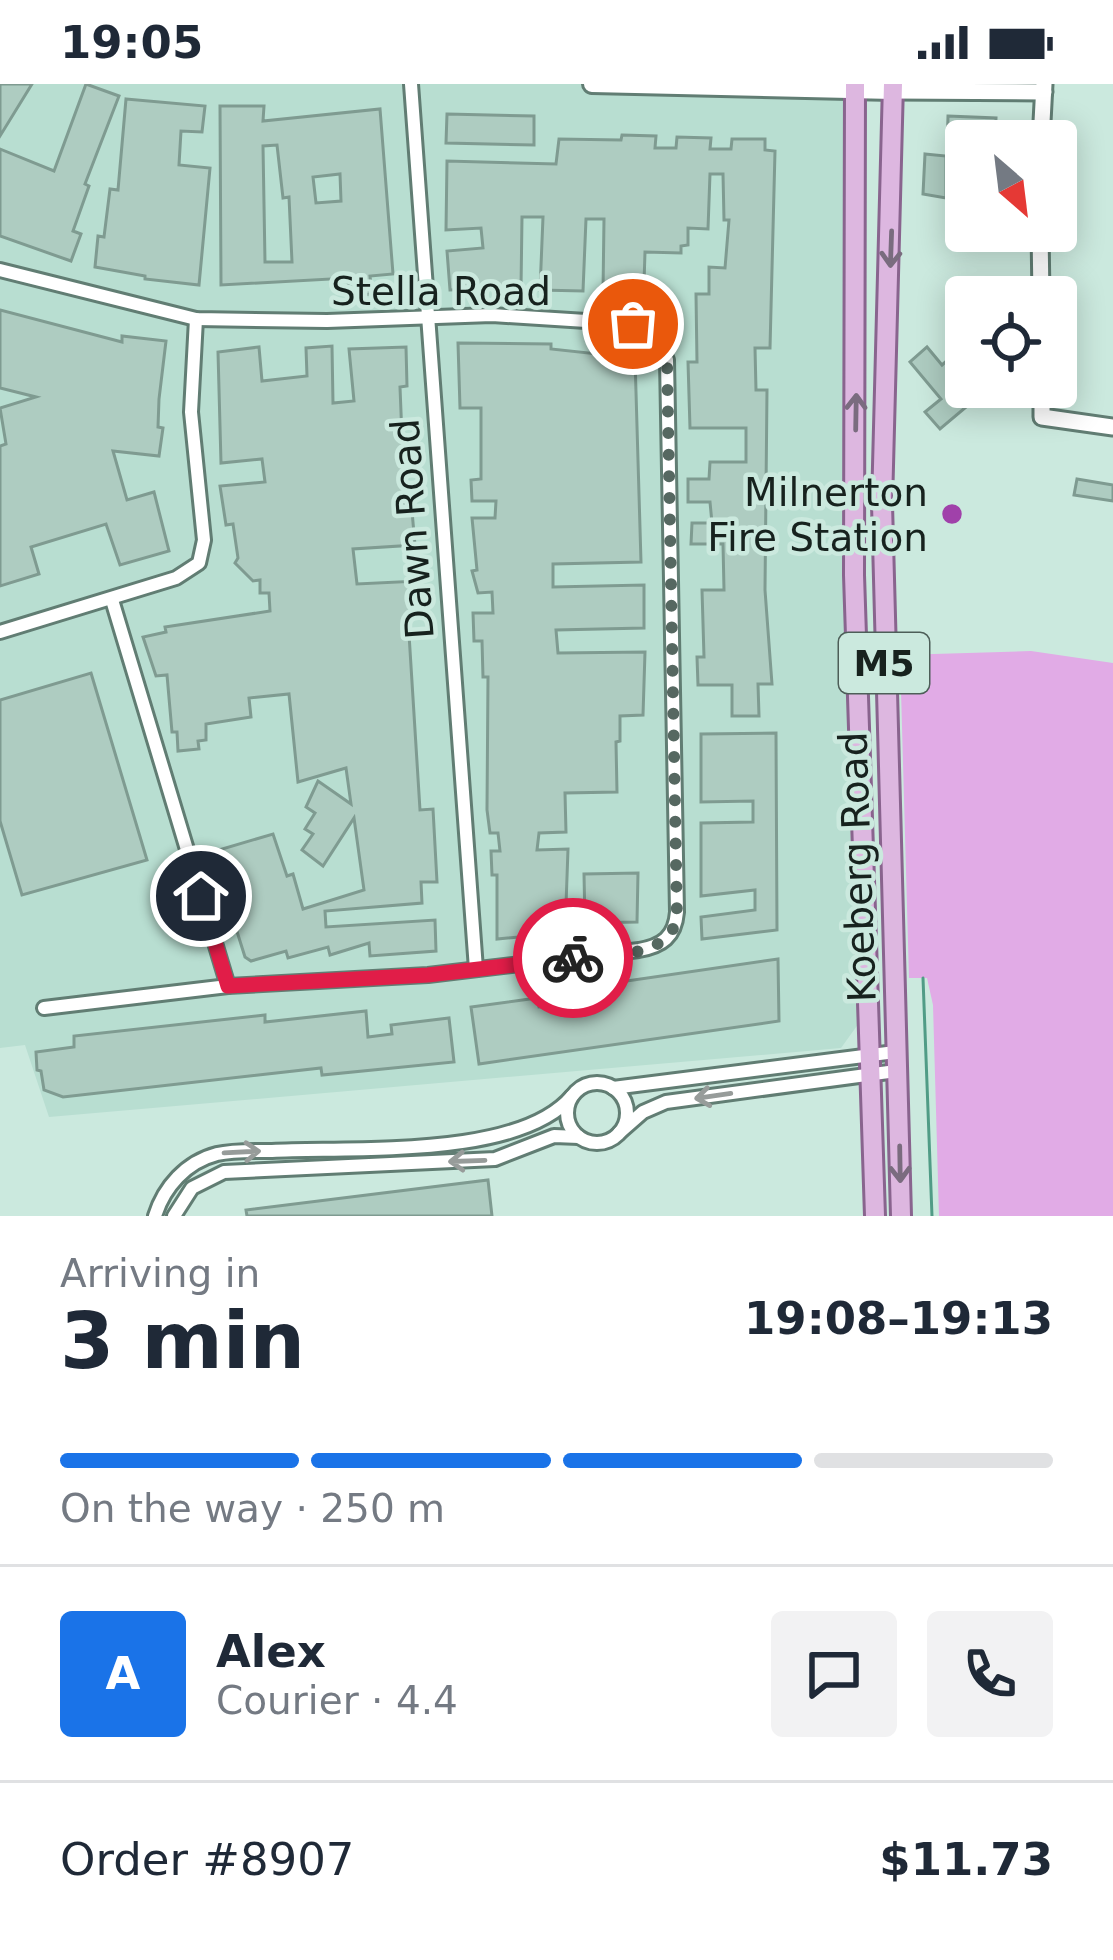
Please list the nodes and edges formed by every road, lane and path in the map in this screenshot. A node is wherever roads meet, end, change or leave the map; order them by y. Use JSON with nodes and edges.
{"nodes":[{"id":1,"x":412,"y":84,"type":"edge"},
{"id":2,"x":592,"y":84,"type":"edge"},
{"id":3,"x":855,"y":87,"type":"edge"},
{"id":4,"x":893,"y":88,"type":"edge"},
{"id":5,"x":1044,"y":88,"type":"edge"},
{"id":6,"x":1042,"y":120,"type":"edge"},
{"id":7,"x":0,"y":270,"type":"edge"},
{"id":8,"x":426,"y":317,"type":"junction"},
{"id":9,"x":196,"y":319,"type":"junction"},
{"id":10,"x":1042,"y":408,"type":"edge"},
{"id":11,"x":1113,"y":427,"type":"edge"},
{"id":12,"x":112,"y":600,"type":"junction"},
{"id":13,"x":0,"y":632,"type":"edge"},
{"id":14,"x":476,"y":969,"type":"junction"},
{"id":15,"x":228,"y":986,"type":"junction"},
{"id":16,"x":44,"y":1008,"type":"dead end"},
{"id":17,"x":895,"y":1062,"type":"junction"},
{"id":18,"x":871,"y":1064,"type":"junction"},
{"id":19,"x":613,"y":1088,"type":"junction"},
{"id":20,"x":572,"y":1096,"type":"junction"},
{"id":21,"x":620,"y":1132,"type":"junction"},
{"id":22,"x":578,"y":1137,"type":"junction"},
{"id":23,"x":155,"y":1216,"type":"edge"},
{"id":24,"x":174,"y":1216,"type":"edge"},
{"id":25,"x":875,"y":1216,"type":"edge"},
{"id":26,"x":901,"y":1216,"type":"edge"}],
"edges":[{"from":1,"to":8,"type":"street","name":"Dawn Road"},
{"from":2,"to":3,"type":"main road"},
{"from":3,"to":4,"type":"main road"},
{"from":18,"to":3,"type":"main road","name":"Koeberg Road","number":"M5","one_way":true},
{"from":4,"to":5,"type":"street"},
{"from":4,"to":17,"type":"main road","name":"Koeberg Road","number":"M5","one_way":true},
{"from":5,"to":6,"type":"street"},
{"from":7,"to":9,"type":"street","name":"Stella Road"},
{"from":8,"to":9,"type":"street","name":"Stella Road"},
{"from":8,"to":14,"type":"street","name":"Dawn Road"},
{"from":8,"to":14,"type":"street","name":"Stella Road"},
{"from":9,"to":12,"type":"street"},
{"from":10,"to":11,"type":"street"},
{"from":12,"to":13,"type":"street"},
{"from":12,"to":15,"type":"street"},
{"from":14,"to":15,"type":"street","name":"Stella Road"},
{"from":15,"to":16,"type":"street","name":"Stella Road"},
{"from":17,"to":18,"type":"street"},
{"from":17,"to":26,"type":"main road","name":"Koeberg Road","number":"M5","one_way":true},
{"from":18,"to":19,"type":"street"},
{"from":18,"to":21,"type":"street","one_way":true},
{"from":18,"to":25,"type":"main road","name":"Koeberg Road","number":"M5"},
{"from":19,"to":20,"type":"street"},
{"from":19,"to":21,"type":"street"},
{"from":20,"to":22,"type":"street"},
{"from":23,"to":20,"type":"street","one_way":true},
{"from":21,"to":22,"type":"street"},
{"from":22,"to":24,"type":"street","one_way":true}]}
